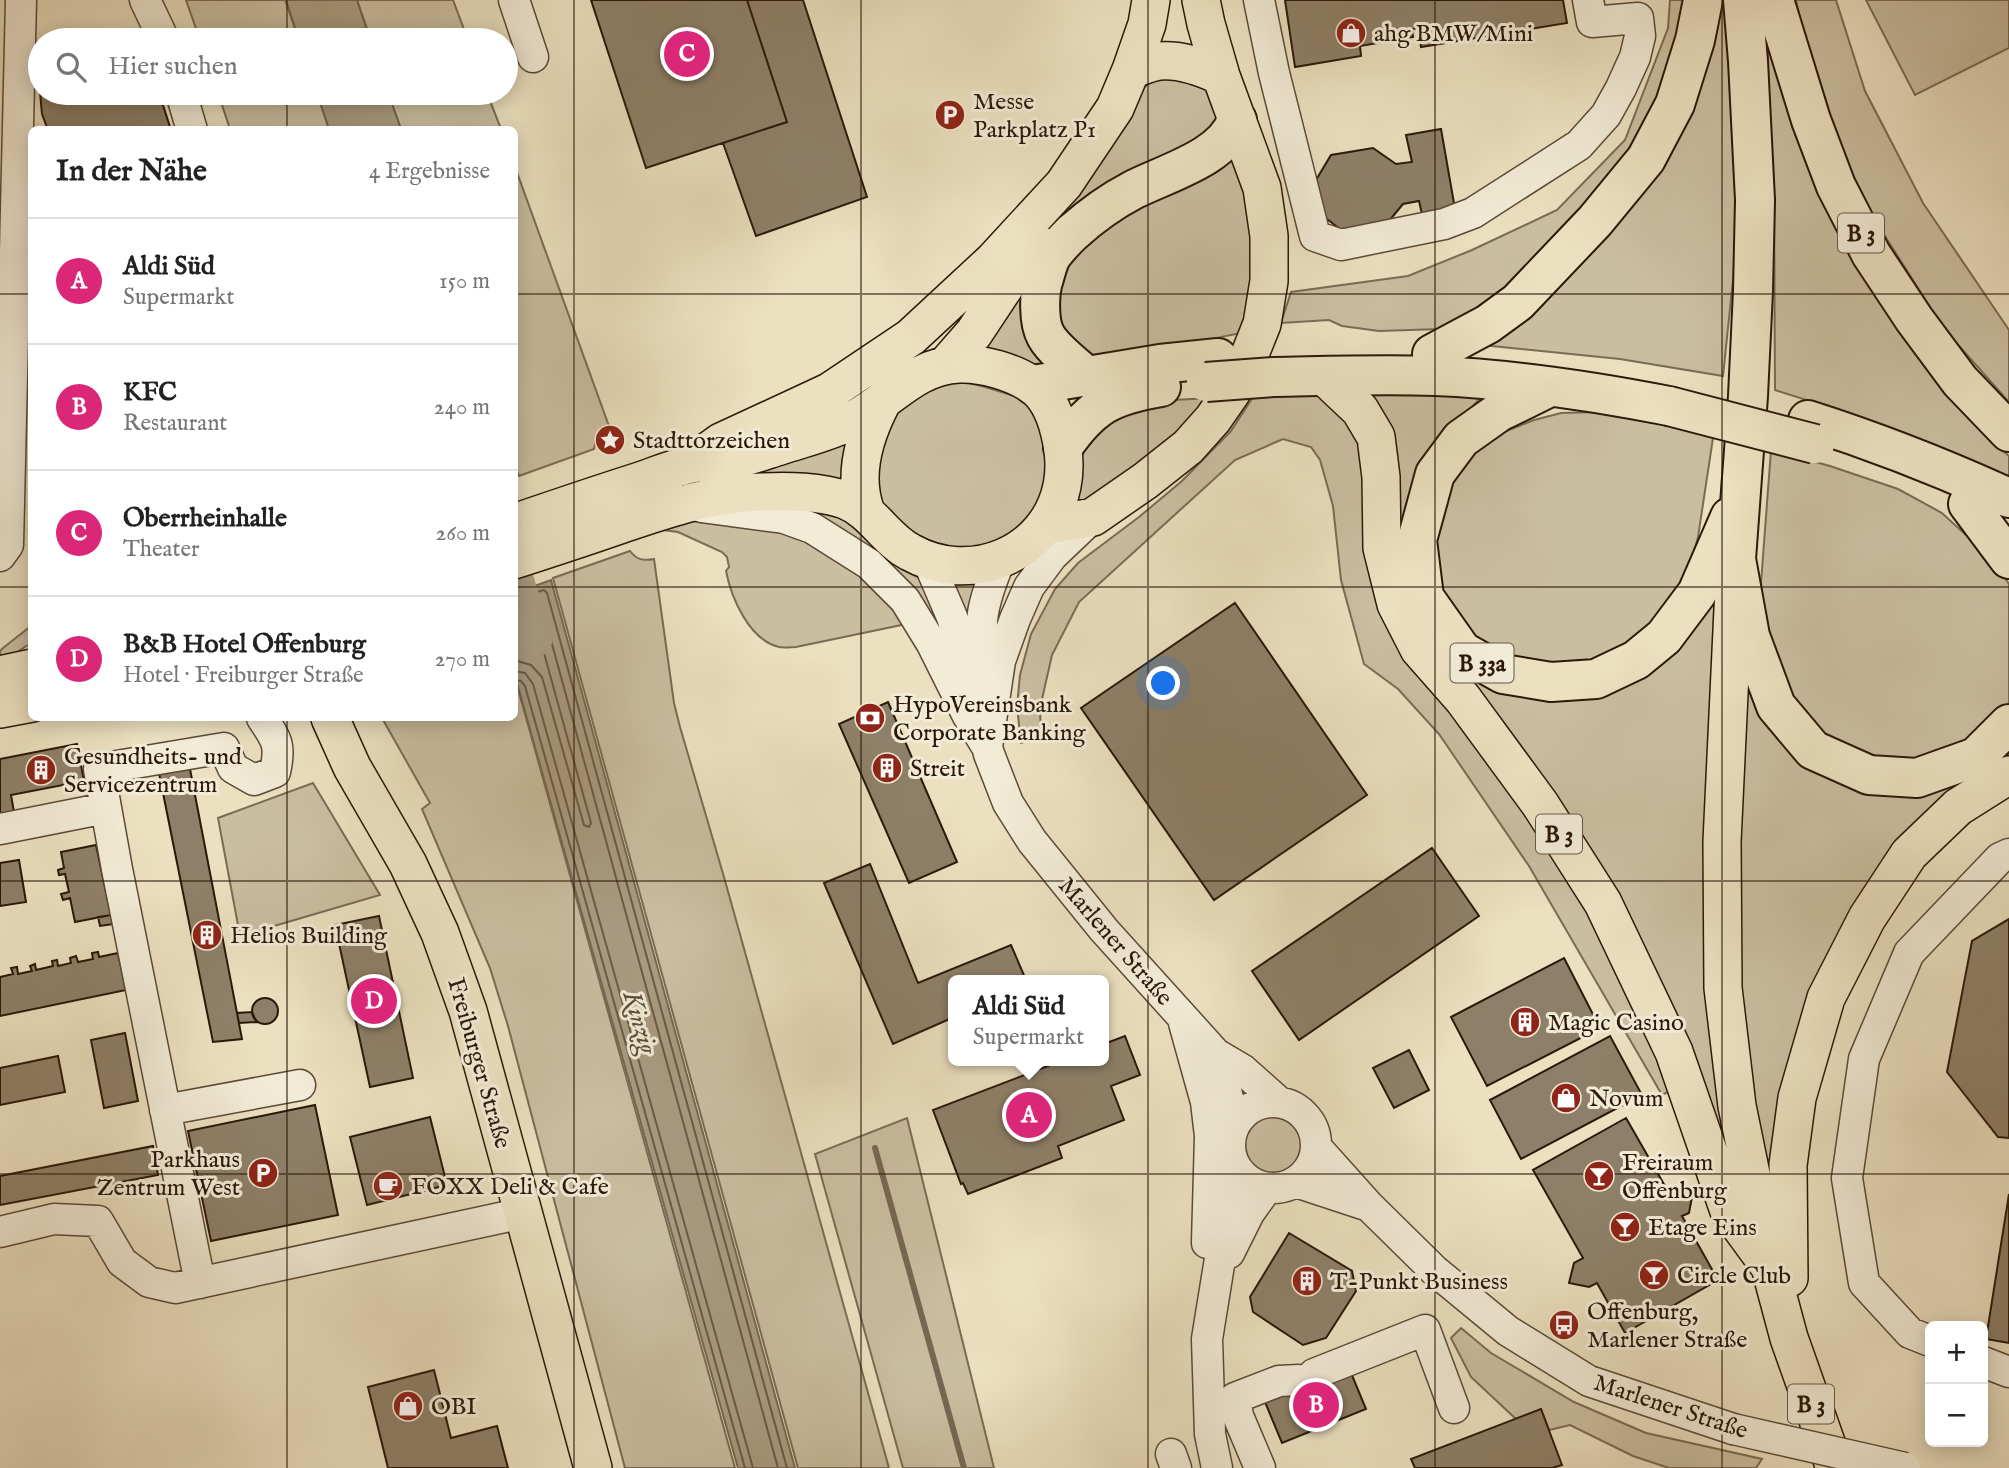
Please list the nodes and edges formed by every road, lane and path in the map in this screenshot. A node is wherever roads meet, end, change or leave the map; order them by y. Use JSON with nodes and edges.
{"nodes":[{"id":1,"x":20,"y":0,"type":"edge"},
{"id":2,"x":145,"y":0,"type":"edge"},
{"id":3,"x":514,"y":0,"type":"edge"},
{"id":4,"x":1151,"y":0,"type":"edge"},
{"id":5,"x":1201,"y":0,"type":"edge"},
{"id":6,"x":1259,"y":0,"type":"edge"},
{"id":7,"x":1588,"y":0,"type":"edge"},
{"id":8,"x":1703,"y":0,"type":"edge"},
{"id":9,"x":1743,"y":0,"type":"edge"},
{"id":10,"x":1774,"y":0,"type":"edge"},
{"id":11,"x":158,"y":28,"type":"edge"},
{"id":12,"x":533,"y":57,"type":"dead end"},
{"id":13,"x":1131,"y":70,"type":"junction"},
{"id":14,"x":1221,"y":76,"type":"junction"},
{"id":15,"x":185,"y":105,"type":"edge"},
{"id":16,"x":1237,"y":120,"type":"junction"},
{"id":17,"x":191,"y":126,"type":"edge"},
{"id":18,"x":1064,"y":184,"type":"junction"},
{"id":19,"x":1432,"y":354,"type":"junction"},
{"id":20,"x":946,"y":365,"type":"junction"},
{"id":21,"x":1279,"y":365,"type":"junction"},
{"id":22,"x":12,"y":366,"type":"junction"},
{"id":23,"x":1212,"y":370,"type":"junction"},
{"id":24,"x":1324,"y":376,"type":"junction"},
{"id":25,"x":1088,"y":377,"type":"junction"},
{"id":26,"x":1033,"y":385,"type":"junction"},
{"id":27,"x":1549,"y":387,"type":"junction"},
{"id":28,"x":28,"y":392,"type":"edge"},
{"id":29,"x":1668,"y":394,"type":"junction"},
{"id":30,"x":881,"y":404,"type":"junction"},
{"id":31,"x":1812,"y":432,"type":"junction"},
{"id":32,"x":2009,"y":432,"type":"edge"},
{"id":33,"x":1063,"y":447,"type":"junction"},
{"id":34,"x":693,"y":464,"type":"junction"},
{"id":35,"x":1741,"y":492,"type":"junction"},
{"id":36,"x":2009,"y":498,"type":"edge"},
{"id":37,"x":684,"y":504,"type":"junction"},
{"id":38,"x":1968,"y":504,"type":"junction"},
{"id":39,"x":619,"y":507,"type":"junction"},
{"id":40,"x":866,"y":512,"type":"junction"},
{"id":41,"x":1093,"y":517,"type":"junction"},
{"id":42,"x":518,"y":522,"type":"edge"},
{"id":43,"x":2009,"y":523,"type":"edge"},
{"id":44,"x":1044,"y":526,"type":"junction"},
{"id":45,"x":0,"y":556,"type":"edge"},
{"id":46,"x":518,"y":558,"type":"edge"},
{"id":47,"x":1736,"y":559,"type":"junction"},
{"id":48,"x":2009,"y":559,"type":"edge"},
{"id":49,"x":1000,"y":560,"type":"junction"},
{"id":50,"x":928,"y":561,"type":"junction"},
{"id":51,"x":28,"y":668,"type":"edge"},
{"id":52,"x":0,"y":675,"type":"edge"},
{"id":53,"x":28,"y":704,"type":"edge"},
{"id":54,"x":0,"y":709,"type":"edge"},
{"id":55,"x":981,"y":714,"type":"junction"},
{"id":56,"x":264,"y":721,"type":"edge"},
{"id":57,"x":331,"y":721,"type":"edge"},
{"id":58,"x":2009,"y":724,"type":"edge"},
{"id":59,"x":2009,"y":775,"type":"edge"},
{"id":60,"x":106,"y":808,"type":"junction"},
{"id":61,"x":0,"y":829,"type":"edge"},
{"id":62,"x":2009,"y":854,"type":"edge"},
{"id":63,"x":1183,"y":1019,"type":"junction"},
{"id":64,"x":1216,"y":1054,"type":"junction"},
{"id":65,"x":300,"y":1085,"type":"dead end"},
{"id":66,"x":1279,"y":1102,"type":"junction"},
{"id":67,"x":165,"y":1110,"type":"junction"},
{"id":68,"x":1235,"y":1124,"type":"junction"},
{"id":69,"x":1317,"y":1148,"type":"junction"},
{"id":70,"x":1235,"y":1166,"type":"junction"},
{"id":71,"x":1281,"y":1185,"type":"junction"},
{"id":72,"x":1370,"y":1206,"type":"junction"},
{"id":73,"x":523,"y":1213,"type":"junction"},
{"id":74,"x":0,"y":1232,"type":"edge"},
{"id":75,"x":1770,"y":1267,"type":"junction"},
{"id":76,"x":200,"y":1283,"type":"junction"},
{"id":77,"x":1218,"y":1283,"type":"junction"},
{"id":78,"x":1789,"y":1338,"type":"junction"},
{"id":79,"x":1925,"y":1339,"type":"edge"},
{"id":80,"x":1988,"y":1364,"type":"edge"},
{"id":81,"x":2009,"y":1372,"type":"edge"},
{"id":82,"x":1454,"y":1408,"type":"dead end"},
{"id":83,"x":593,"y":1468,"type":"edge"},
{"id":84,"x":1217,"y":1468,"type":"edge"},
{"id":85,"x":1260,"y":1468,"type":"edge"},
{"id":86,"x":1835,"y":1468,"type":"edge"},
{"id":87,"x":1905,"y":1468,"type":"edge"}],
"edges":[{"from":1,"to":22,"type":"street"},
{"from":2,"to":11,"type":"street"},
{"from":3,"to":12,"type":"street"},
{"from":4,"to":13,"type":"main road"},
{"from":5,"to":14,"type":"main road"},
{"from":6,"to":7,"type":"street"},
{"from":8,"to":19,"type":"highway"},
{"from":9,"to":35,"type":"highway","number":"B 3"},
{"from":10,"to":32,"type":"highway","number":"B 3"},
{"from":13,"to":14,"type":"main road"},
{"from":13,"to":18,"type":"main road"},
{"from":14,"to":16,"type":"main road"},
{"from":15,"to":17,"type":"street"},
{"from":16,"to":25,"type":"highway"},
{"from":16,"to":41,"type":"main road"},
{"from":18,"to":20,"type":"main road"},
{"from":18,"to":34,"type":"main road"},
{"from":19,"to":21,"type":"highway"},
{"from":19,"to":29,"type":"highway"},
{"from":20,"to":26,"type":"main road"},
{"from":20,"to":30,"type":"main road"},
{"from":21,"to":23,"type":"highway","bridge":true},
{"from":21,"to":24,"type":"highway"},
{"from":22,"to":28,"type":"street"},
{"from":22,"to":45,"type":"street"},
{"from":23,"to":25,"type":"highway"},
{"from":23,"to":33,"type":"highway"},
{"from":24,"to":27,"type":"highway"},
{"from":24,"to":75,"type":"main road","number":"B 3"},
{"from":25,"to":26,"type":"highway"},
{"from":26,"to":33,"type":"main road"},
{"from":27,"to":29,"type":"highway"},
{"from":27,"to":35,"type":"highway","number":"B 33a"},
{"from":29,"to":31,"type":"highway"},
{"from":30,"to":34,"type":"main road"},
{"from":30,"to":40,"type":"main road"},
{"from":31,"to":36,"type":"highway"},
{"from":31,"to":38,"type":"highway"},
{"from":33,"to":44,"type":"main road"},
{"from":34,"to":39,"type":"main road"},
{"from":35,"to":47,"type":"highway","number":"B 3"},
{"from":37,"to":39,"type":"main road"},
{"from":37,"to":40,"type":"main road"},
{"from":37,"to":55,"type":"street"},
{"from":38,"to":43,"type":"highway"},
{"from":38,"to":48,"type":"highway"},
{"from":39,"to":42,"type":"main road"},
{"from":39,"to":46,"type":"main road"},
{"from":40,"to":50,"type":"main road"},
{"from":41,"to":44,"type":"main road"},
{"from":41,"to":55,"type":"street","name":"Marlener Straße"},
{"from":44,"to":49,"type":"main road"},
{"from":47,"to":58,"type":"highway","number":"B 3"},
{"from":47,"to":75,"type":"main road","number":"B 3"},
{"from":49,"to":50,"type":"main road"},
{"from":49,"to":55,"type":"street","name":"Marlener Straße"},
{"from":50,"to":55,"type":"street","name":"Marlener Straße"},
{"from":51,"to":52,"type":"main road"},
{"from":53,"to":54,"type":"main road"},
{"from":55,"to":63,"type":"street","name":"Marlener Straße"},
{"from":56,"to":60,"type":"street"},
{"from":57,"to":73,"type":"main road","name":"Freiburger Straße"},
{"from":59,"to":78,"type":"main road"},
{"from":60,"to":61,"type":"street"},
{"from":60,"to":67,"type":"street"},
{"from":62,"to":79,"type":"street"},
{"from":63,"to":64,"type":"street","name":"Marlener Straße"},
{"from":63,"to":77,"type":"street"},
{"from":64,"to":66,"type":"street","name":"Marlener Straße"},
{"from":64,"to":68,"type":"street","name":"Marlener Straße"},
{"from":65,"to":67,"type":"street"},
{"from":66,"to":68,"type":"street"},
{"from":66,"to":69,"type":"street"},
{"from":67,"to":76,"type":"street"},
{"from":68,"to":70,"type":"street"},
{"from":69,"to":71,"type":"street"},
{"from":69,"to":72,"type":"street","name":"Marlener Straße"},
{"from":70,"to":71,"type":"street"},
{"from":70,"to":77,"type":"street"},
{"from":71,"to":72,"type":"street","name":"Marlener Straße"},
{"from":71,"to":77,"type":"street"},
{"from":72,"to":87,"type":"street","name":"Marlener Straße","bridge":true},
{"from":73,"to":76,"type":"street"},
{"from":73,"to":83,"type":"main road","name":"Freiburger Straße"},
{"from":74,"to":76,"type":"street"},
{"from":75,"to":78,"type":"main road","number":"B 3"},
{"from":77,"to":84,"type":"street"},
{"from":78,"to":86,"type":"main road","number":"B 3"},
{"from":80,"to":81,"type":"street"},
{"from":82,"to":85,"type":"street"}]}
